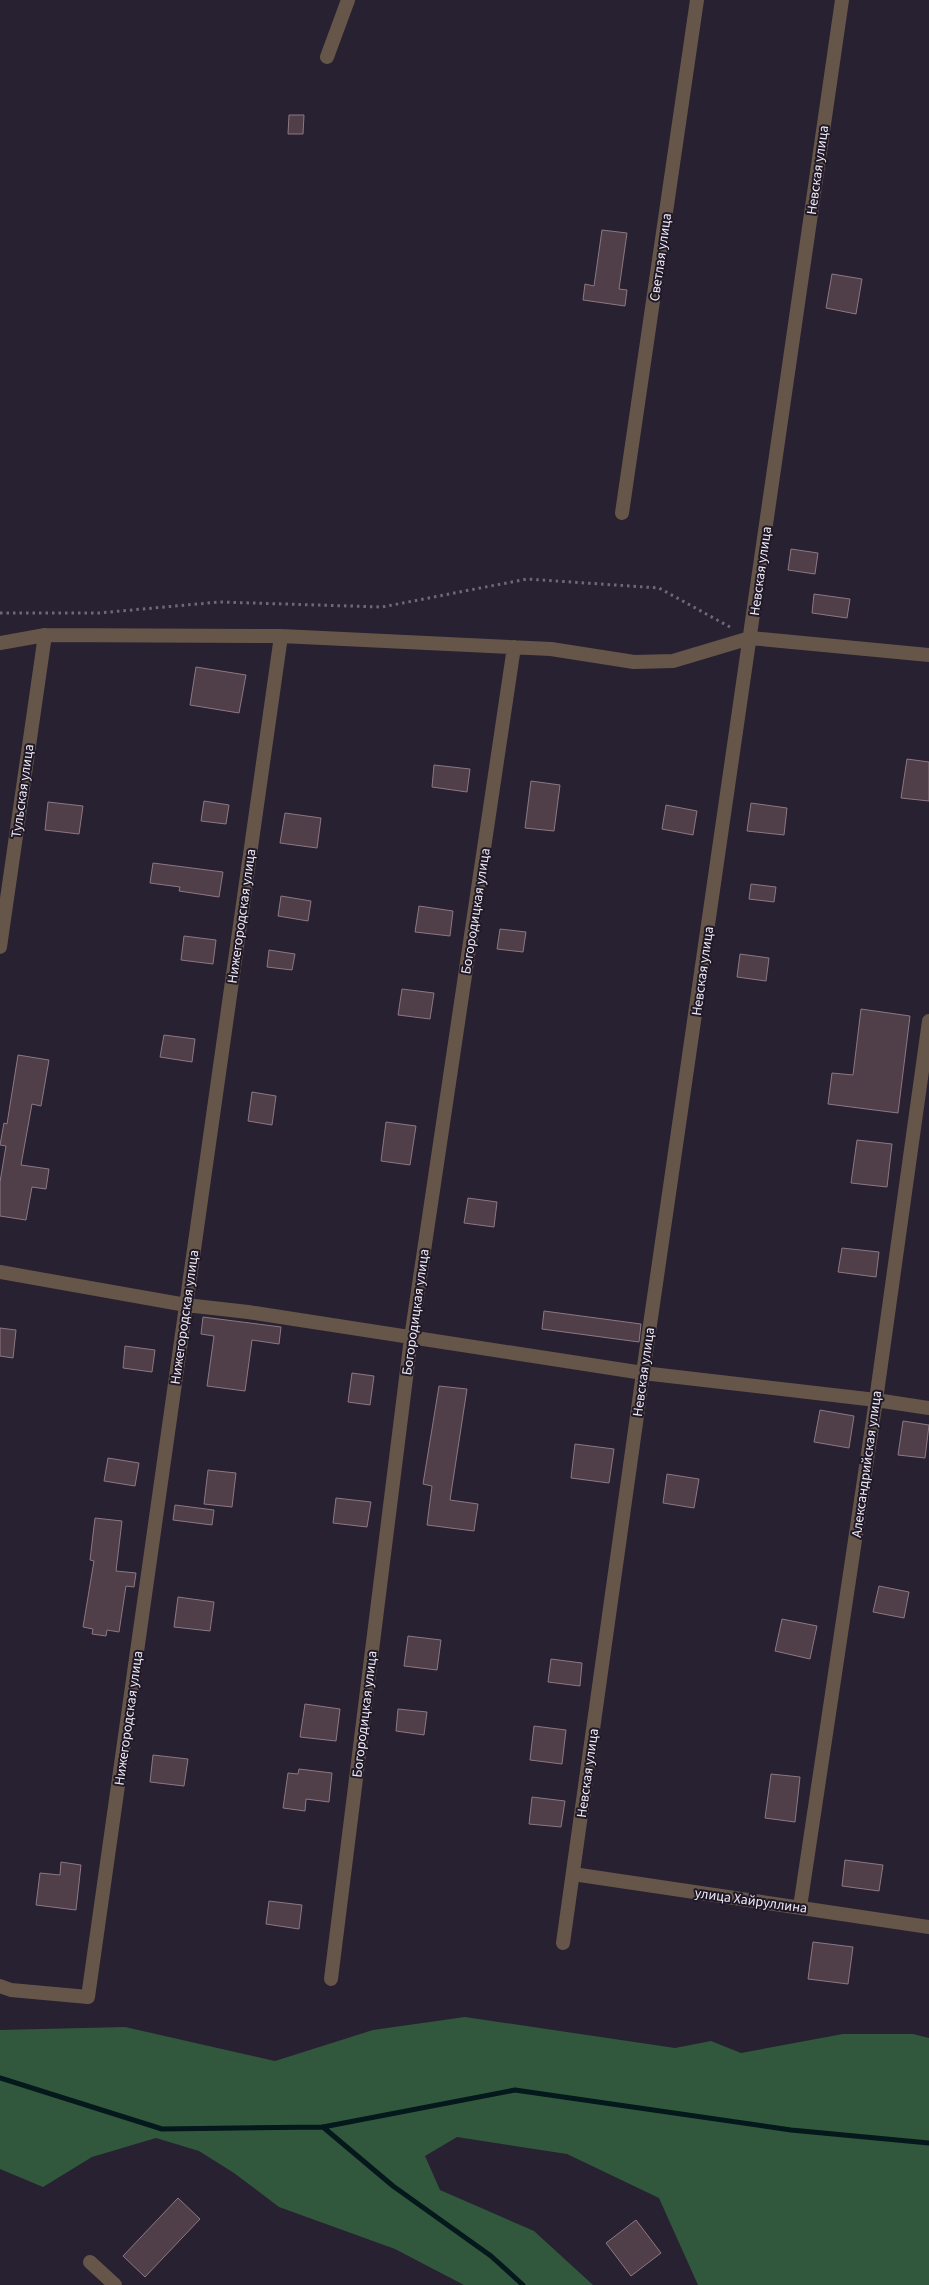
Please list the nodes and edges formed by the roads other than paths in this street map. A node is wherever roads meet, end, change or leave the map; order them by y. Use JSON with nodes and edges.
{"nodes":[{"id":1,"x":348,"y":0,"type":"edge"},
{"id":2,"x":697,"y":0,"type":"edge"},
{"id":3,"x":842,"y":0,"type":"edge"},
{"id":4,"x":327,"y":58,"type":"dead end"},
{"id":5,"x":622,"y":513,"type":"dead end"},
{"id":6,"x":44,"y":636,"type":"junction"},
{"id":7,"x":281,"y":636,"type":"junction"},
{"id":8,"x":750,"y":638,"type":"junction"},
{"id":9,"x":0,"y":643,"type":"edge"},
{"id":10,"x":514,"y":647,"type":"junction"},
{"id":11,"x":929,"y":655,"type":"edge"},
{"id":12,"x":0,"y":947,"type":"edge"},
{"id":13,"x":929,"y":1021,"type":"edge"},
{"id":14,"x":0,"y":1272,"type":"edge"},
{"id":15,"x":186,"y":1305,"type":"junction"},
{"id":16,"x":411,"y":1338,"type":"junction"},
{"id":17,"x":643,"y":1373,"type":"junction"},
{"id":18,"x":876,"y":1400,"type":"junction"},
{"id":19,"x":929,"y":1408,"type":"edge"},
{"id":20,"x":573,"y":1874,"type":"junction"},
{"id":21,"x":800,"y":1907,"type":"junction"},
{"id":22,"x":929,"y":1927,"type":"edge"},
{"id":23,"x":563,"y":1943,"type":"dead end"},
{"id":24,"x":331,"y":1979,"type":"dead end"},
{"id":25,"x":0,"y":1986,"type":"edge"},
{"id":26,"x":90,"y":2262,"type":"dead end"},
{"id":27,"x":115,"y":2285,"type":"edge"}],
"edges":[{"from":1,"to":4,"type":"street"},
{"from":2,"to":5,"type":"street","name":"Светлая улица"},
{"from":3,"to":8,"type":"street","name":"Невская улица"},
{"from":6,"to":7,"type":"street"},
{"from":6,"to":9,"type":"street"},
{"from":6,"to":12,"type":"street","name":"Тульская улица"},
{"from":7,"to":10,"type":"street"},
{"from":7,"to":15,"type":"street","name":"Нижегородская улица"},
{"from":8,"to":10,"type":"street"},
{"from":8,"to":11,"type":"street"},
{"from":8,"to":17,"type":"street","name":"Невская улица"},
{"from":10,"to":16,"type":"street","name":"Богородицкая улица"},
{"from":13,"to":18,"type":"street","name":"Александрийская улица"},
{"from":14,"to":15,"type":"street"},
{"from":15,"to":16,"type":"street"},
{"from":15,"to":25,"type":"street","name":"Нижегородская улица"},
{"from":16,"to":17,"type":"street"},
{"from":16,"to":24,"type":"street","name":"Богородицкая улица"},
{"from":17,"to":18,"type":"street"},
{"from":17,"to":20,"type":"street","name":"Невская улица"},
{"from":18,"to":19,"type":"street"},
{"from":18,"to":21,"type":"street","name":"Александрийская улица"},
{"from":20,"to":21,"type":"street","name":"улица Хайруллина"},
{"from":20,"to":23,"type":"street","name":"Невская улица"},
{"from":21,"to":22,"type":"street","name":"улица Хайруллина"},
{"from":26,"to":27,"type":"street"}]}
